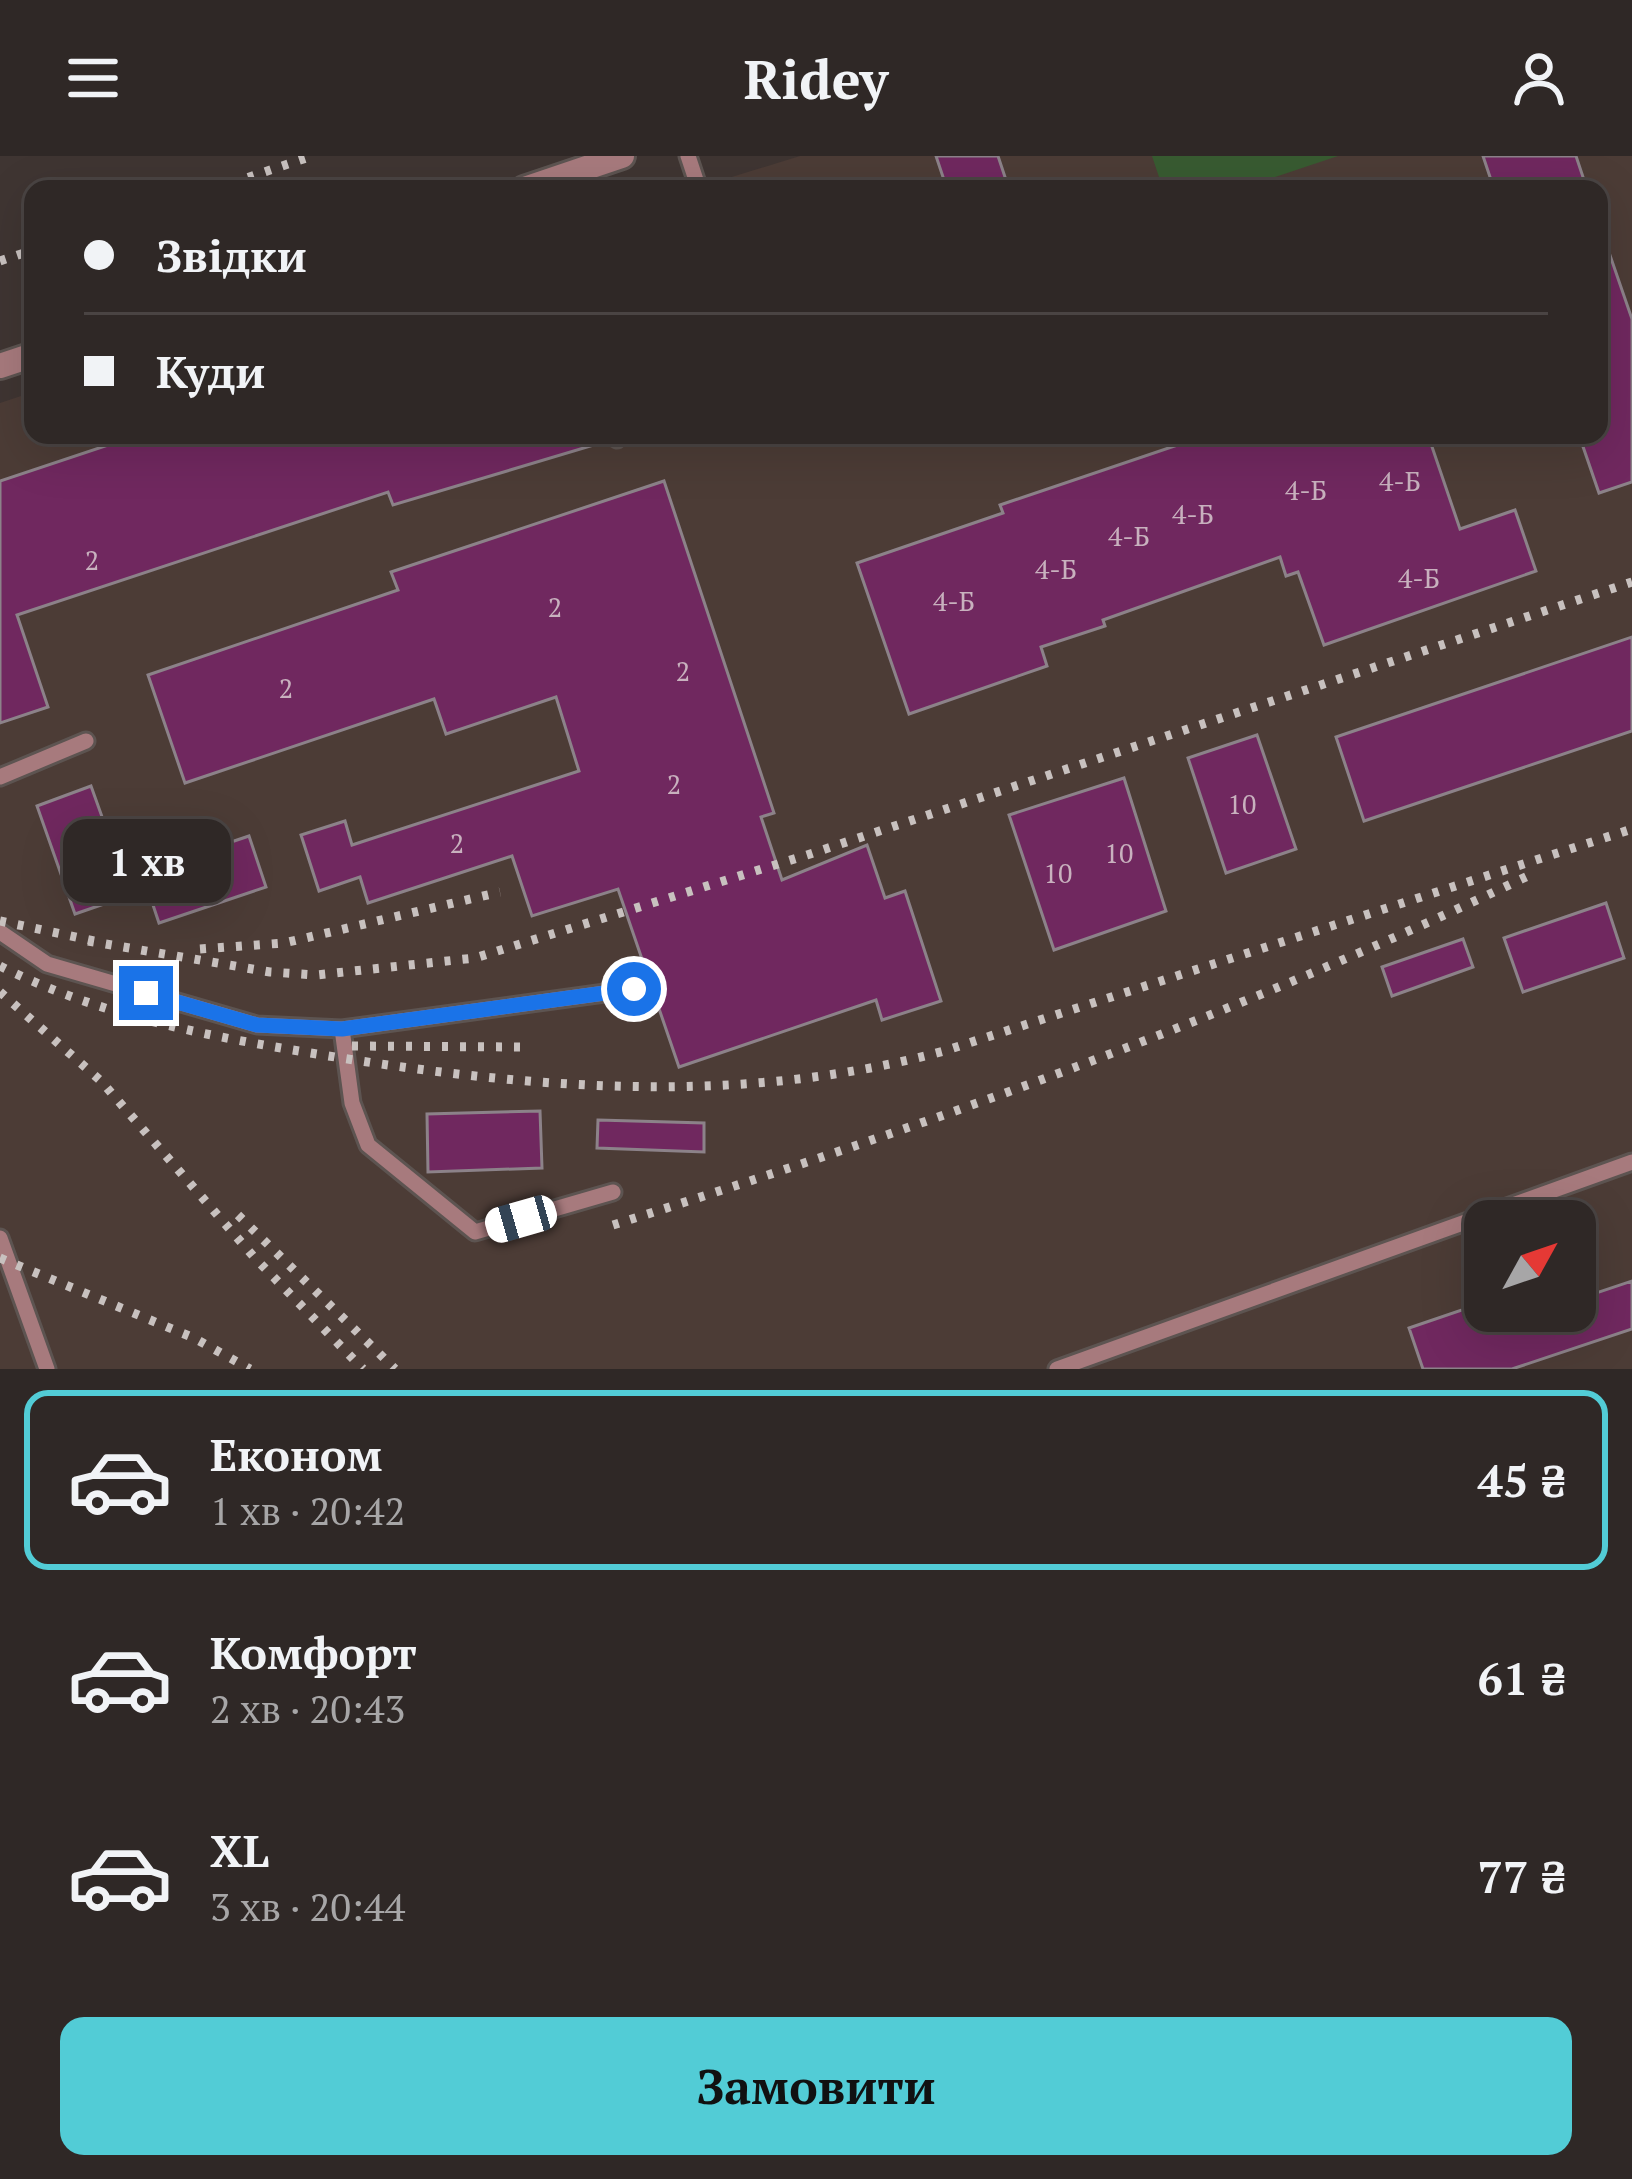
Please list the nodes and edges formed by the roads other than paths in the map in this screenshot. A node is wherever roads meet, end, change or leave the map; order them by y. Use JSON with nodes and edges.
{"nodes":[{"id":1,"x":622,"y":156,"type":"edge"},
{"id":2,"x":554,"y":180,"type":"edge"},
{"id":3,"x":86,"y":741,"type":"dead end"},
{"id":4,"x":0,"y":777,"type":"edge"},
{"id":5,"x":0,"y":932,"type":"edge"},
{"id":6,"x":634,"y":989,"type":"dead end"},
{"id":7,"x":342,"y":1029,"type":"junction"},
{"id":8,"x":1632,"y":1162,"type":"edge"},
{"id":9,"x":614,"y":1192,"type":"dead end"},
{"id":10,"x":0,"y":1238,"type":"edge"},
{"id":11,"x":47,"y":1369,"type":"edge"},
{"id":12,"x":1057,"y":1369,"type":"edge"}],
"edges":[{"from":1,"to":2,"type":"street"},
{"from":3,"to":4,"type":"lane"},
{"from":5,"to":7,"type":"lane"},
{"from":6,"to":7,"type":"lane"},
{"from":7,"to":9,"type":"lane"},
{"from":8,"to":12,"type":"lane"},
{"from":10,"to":11,"type":"lane"}]}
